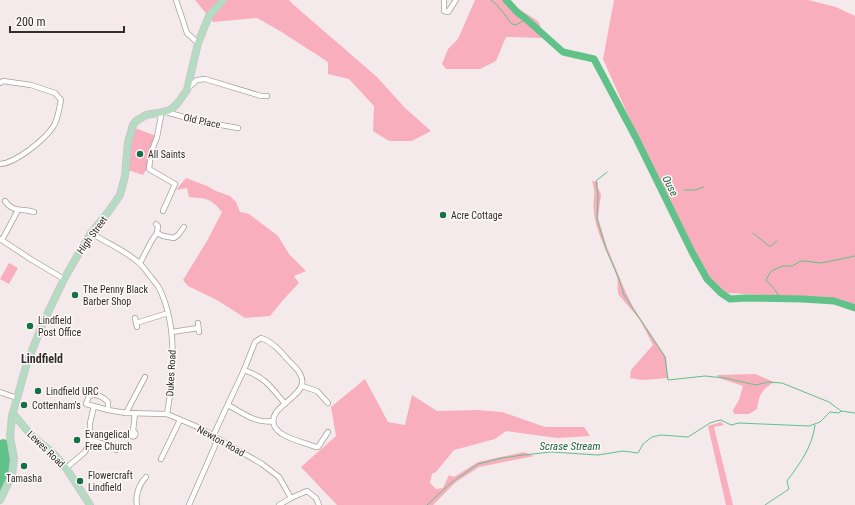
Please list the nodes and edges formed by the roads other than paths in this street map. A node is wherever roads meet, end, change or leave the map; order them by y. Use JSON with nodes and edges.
{"nodes":[{"id":1,"x":176,"y":0,"type":"edge"},
{"id":2,"x":223,"y":0,"type":"edge"},
{"id":3,"x":444,"y":0,"type":"edge"},
{"id":4,"x":456,"y":0,"type":"edge"},
{"id":5,"x":198,"y":43,"type":"junction"},
{"id":6,"x":0,"y":83,"type":"edge"},
{"id":7,"x":187,"y":90,"type":"junction"},
{"id":8,"x":266,"y":96,"type":"dead end"},
{"id":9,"x":163,"y":112,"type":"junction"},
{"id":10,"x":238,"y":128,"type":"dead end"},
{"id":11,"x":0,"y":164,"type":"edge"},
{"id":12,"x":5,"y":201,"type":"dead end"},
{"id":13,"x":18,"y":210,"type":"junction"},
{"id":14,"x":163,"y":211,"type":"dead end"},
{"id":15,"x":34,"y":212,"type":"dead end"},
{"id":16,"x":156,"y":224,"type":"dead end"},
{"id":17,"x":184,"y":227,"type":"dead end"},
{"id":18,"x":157,"y":233,"type":"junction"},
{"id":19,"x":92,"y":234,"type":"junction"},
{"id":20,"x":1,"y":240,"type":"edge"},
{"id":21,"x":140,"y":263,"type":"junction"},
{"id":22,"x":64,"y":279,"type":"junction"},
{"id":23,"x":166,"y":313,"type":"junction"},
{"id":24,"x":136,"y":322,"type":"dead end"},
{"id":25,"x":198,"y":328,"type":"dead end"},
{"id":26,"x":172,"y":332,"type":"junction"},
{"id":27,"x":244,"y":370,"type":"junction"},
{"id":28,"x":145,"y":377,"type":"dead end"},
{"id":29,"x":302,"y":386,"type":"junction"},
{"id":30,"x":0,"y":392,"type":"edge"},
{"id":31,"x":17,"y":398,"type":"junction"},
{"id":32,"x":328,"y":403,"type":"dead end"},
{"id":33,"x":285,"y":404,"type":"junction"},
{"id":34,"x":228,"y":405,"type":"junction"},
{"id":35,"x":94,"y":406,"type":"junction"},
{"id":36,"x":108,"y":410,"type":"junction"},
{"id":37,"x":126,"y":413,"type":"junction"},
{"id":38,"x":135,"y":413,"type":"junction"},
{"id":39,"x":167,"y":414,"type":"junction"},
{"id":40,"x":12,"y":416,"type":"junction"},
{"id":41,"x":180,"y":420,"type":"junction"},
{"id":42,"x":273,"y":421,"type":"junction"},
{"id":43,"x":133,"y":431,"type":"dead end"},
{"id":44,"x":328,"y":432,"type":"dead end"},
{"id":45,"x":216,"y":437,"type":"junction"},
{"id":46,"x":90,"y":440,"type":"junction"},
{"id":47,"x":116,"y":450,"type":"dead end"},
{"id":48,"x":161,"y":458,"type":"dead end"},
{"id":49,"x":66,"y":468,"type":"junction"},
{"id":50,"x":146,"y":477,"type":"dead end"},
{"id":51,"x":291,"y":498,"type":"junction"},
{"id":52,"x":0,"y":499,"type":"edge"},
{"id":53,"x":90,"y":505,"type":"edge"},
{"id":54,"x":137,"y":505,"type":"edge"},
{"id":55,"x":189,"y":505,"type":"edge"},
{"id":56,"x":279,"y":505,"type":"edge"},
{"id":57,"x":319,"y":505,"type":"edge"}],
"edges":[{"from":1,"to":5,"type":"street"},
{"from":2,"to":5,"type":"main road","name":"High Street"},
{"from":3,"to":4,"type":"street"},
{"from":5,"to":7,"type":"main road","name":"High Street"},
{"from":6,"to":11,"type":"street"},
{"from":7,"to":8,"type":"street"},
{"from":7,"to":9,"type":"main road","name":"High Street"},
{"from":9,"to":10,"type":"street","name":"Old Place"},
{"from":9,"to":14,"type":"street"},
{"from":9,"to":19,"type":"main road","name":"High Street"},
{"from":12,"to":13,"type":"street"},
{"from":13,"to":15,"type":"street"},
{"from":13,"to":20,"type":"street"},
{"from":16,"to":18,"type":"street"},
{"from":17,"to":18,"type":"street"},
{"from":18,"to":21,"type":"street"},
{"from":19,"to":21,"type":"street","name":"Dukes Road"},
{"from":19,"to":22,"type":"main road","name":"High Street"},
{"from":20,"to":22,"type":"street"},
{"from":21,"to":23,"type":"street","name":"Dukes Road"},
{"from":22,"to":31,"type":"main road","name":"High Street"},
{"from":23,"to":24,"type":"street"},
{"from":23,"to":26,"type":"street","name":"Dukes Road"},
{"from":25,"to":26,"type":"street"},
{"from":26,"to":39,"type":"street","name":"Dukes Road"},
{"from":27,"to":29,"type":"street"},
{"from":27,"to":33,"type":"street"},
{"from":27,"to":34,"type":"street"},
{"from":28,"to":37,"type":"street"},
{"from":29,"to":32,"type":"street"},
{"from":29,"to":33,"type":"street"},
{"from":30,"to":31,"type":"street"},
{"from":31,"to":40,"type":"main road","name":"High Street"},
{"from":33,"to":42,"type":"street"},
{"from":34,"to":42,"type":"street"},
{"from":34,"to":45,"type":"street"},
{"from":35,"to":36,"type":"street","name":"Newton Road"},
{"from":35,"to":36,"type":"street"},
{"from":35,"to":46,"type":"street"},
{"from":36,"to":37,"type":"street","name":"Newton Road"},
{"from":37,"to":38,"type":"street","name":"Newton Road"},
{"from":38,"to":39,"type":"street","name":"Newton Road"},
{"from":38,"to":43,"type":"street"},
{"from":39,"to":41,"type":"street","name":"Newton Road"},
{"from":40,"to":49,"type":"main road","name":"Lewes Road"},
{"from":40,"to":52,"type":"main road","name":"High Street"},
{"from":41,"to":45,"type":"street","name":"Newton Road"},
{"from":41,"to":48,"type":"street"},
{"from":42,"to":44,"type":"street"},
{"from":45,"to":51,"type":"street","name":"Newton Road"},
{"from":45,"to":55,"type":"street"},
{"from":46,"to":47,"type":"street"},
{"from":46,"to":49,"type":"street"},
{"from":49,"to":53,"type":"main road","name":"Lewes Road"},
{"from":50,"to":54,"type":"street"},
{"from":51,"to":56,"type":"street"},
{"from":51,"to":57,"type":"street"}]}
